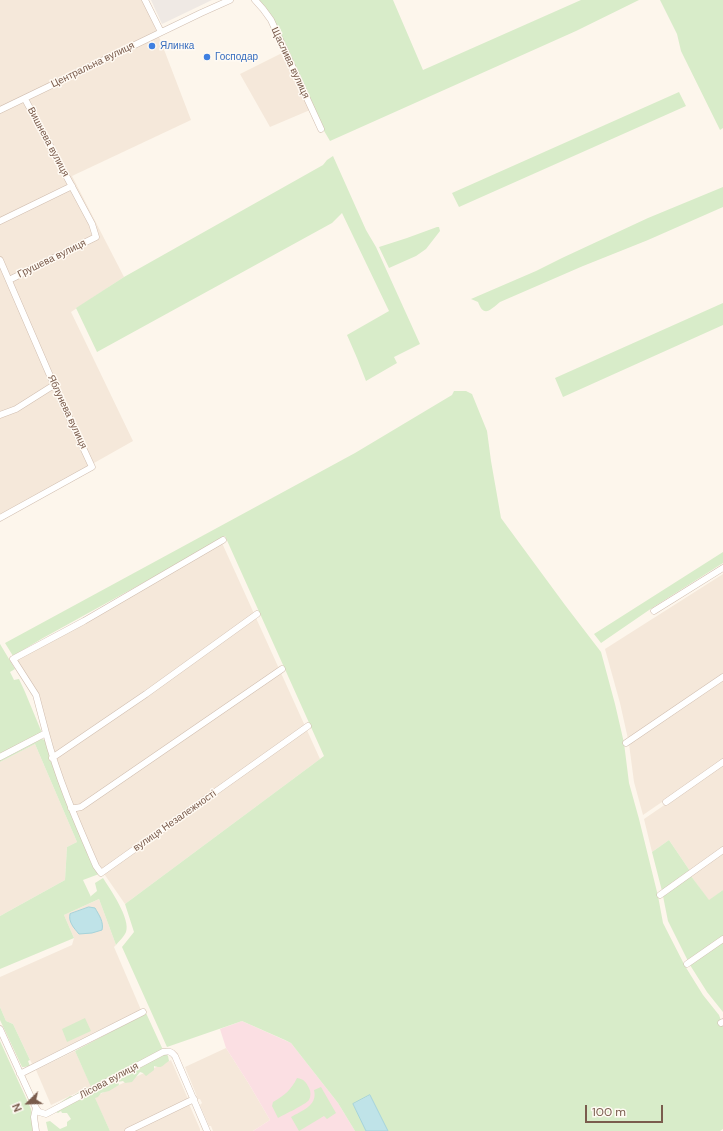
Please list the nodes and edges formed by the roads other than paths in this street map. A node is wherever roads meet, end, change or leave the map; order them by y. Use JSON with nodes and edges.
{"nodes":[{"id":1,"x":146,"y":0,"type":"edge"},
{"id":2,"x":230,"y":0,"type":"edge"},
{"id":3,"x":255,"y":0,"type":"edge"},
{"id":4,"x":161,"y":32,"type":"junction"},
{"id":5,"x":25,"y":99,"type":"junction"},
{"id":6,"x":0,"y":110,"type":"edge"},
{"id":7,"x":321,"y":129,"type":"dead end"},
{"id":8,"x":72,"y":186,"type":"junction"},
{"id":9,"x":0,"y":221,"type":"edge"},
{"id":10,"x":96,"y":237,"type":"joint"},
{"id":11,"x":0,"y":260,"type":"edge"},
{"id":12,"x":9,"y":280,"type":"junction"},
{"id":13,"x":54,"y":385,"type":"junction"},
{"id":14,"x":0,"y":415,"type":"edge"},
{"id":15,"x":0,"y":518,"type":"edge"},
{"id":16,"x":223,"y":540,"type":"dead end"},
{"id":17,"x":723,"y":568,"type":"edge"},
{"id":18,"x":654,"y":611,"type":"dead end"},
{"id":19,"x":257,"y":614,"type":"dead end"},
{"id":20,"x":282,"y":669,"type":"dead end"},
{"id":21,"x":723,"y":676,"type":"edge"},
{"id":22,"x":308,"y":726,"type":"dead end"},
{"id":23,"x":46,"y":733,"type":"junction"},
{"id":24,"x":626,"y":743,"type":"dead end"},
{"id":25,"x":0,"y":757,"type":"edge"},
{"id":26,"x":52,"y":758,"type":"junction"},
{"id":27,"x":723,"y":762,"type":"edge"},
{"id":28,"x":666,"y":802,"type":"dead end"},
{"id":29,"x":70,"y":808,"type":"junction"},
{"id":30,"x":723,"y":850,"type":"edge"},
{"id":31,"x":660,"y":895,"type":"dead end"},
{"id":32,"x":723,"y":939,"type":"edge"},
{"id":33,"x":687,"y":964,"type":"dead end"},
{"id":34,"x":143,"y":1012,"type":"dead end"},
{"id":35,"x":0,"y":1029,"type":"edge"},
{"id":36,"x":20,"y":1074,"type":"junction"},
{"id":37,"x":194,"y":1099,"type":"junction"},
{"id":38,"x":36,"y":1108,"type":"junction"},
{"id":39,"x":36,"y":1131,"type":"edge"},
{"id":40,"x":128,"y":1131,"type":"edge"},
{"id":41,"x":207,"y":1131,"type":"edge"}],
"edges":[{"from":1,"to":4,"type":"street"},
{"from":2,"to":4,"type":"street","name":"Центральна вулиця"},
{"from":3,"to":7,"type":"street","name":"Щаслива вулиця"},
{"from":4,"to":5,"type":"street","name":"Центральна вулиця"},
{"from":5,"to":6,"type":"street","name":"Центральна вулиця"},
{"from":5,"to":8,"type":"street","name":"Вишнева вулиця"},
{"from":8,"to":9,"type":"street","name":"Вишнева вулиця"},
{"from":8,"to":10,"type":"street","name":"Вишнева вулиця"},
{"from":10,"to":12,"type":"street","name":"Грушева вулиця"},
{"from":11,"to":12,"type":"street","name":"Яблунева вулиця"},
{"from":12,"to":13,"type":"street","name":"Яблунева вулиця"},
{"from":13,"to":14,"type":"street"},
{"from":13,"to":15,"type":"street","name":"Яблунева вулиця"},
{"from":16,"to":23,"type":"street","name":"вулиця Незалежності"},
{"from":17,"to":18,"type":"street"},
{"from":19,"to":26,"type":"street"},
{"from":20,"to":29,"type":"street"},
{"from":21,"to":24,"type":"street"},
{"from":22,"to":29,"type":"street","name":"вулиця Незалежності"},
{"from":23,"to":25,"type":"street"},
{"from":23,"to":26,"type":"street","name":"вулиця Незалежності"},
{"from":26,"to":29,"type":"street","name":"вулиця Незалежності"},
{"from":27,"to":28,"type":"street"},
{"from":30,"to":31,"type":"street"},
{"from":32,"to":33,"type":"street"},
{"from":34,"to":36,"type":"street"},
{"from":35,"to":36,"type":"street"},
{"from":36,"to":38,"type":"street"},
{"from":37,"to":38,"type":"street","name":"Лісова вулиця"},
{"from":37,"to":40,"type":"street"},
{"from":37,"to":41,"type":"street","name":"Лісова вулиця"},
{"from":38,"to":39,"type":"street"}]}
